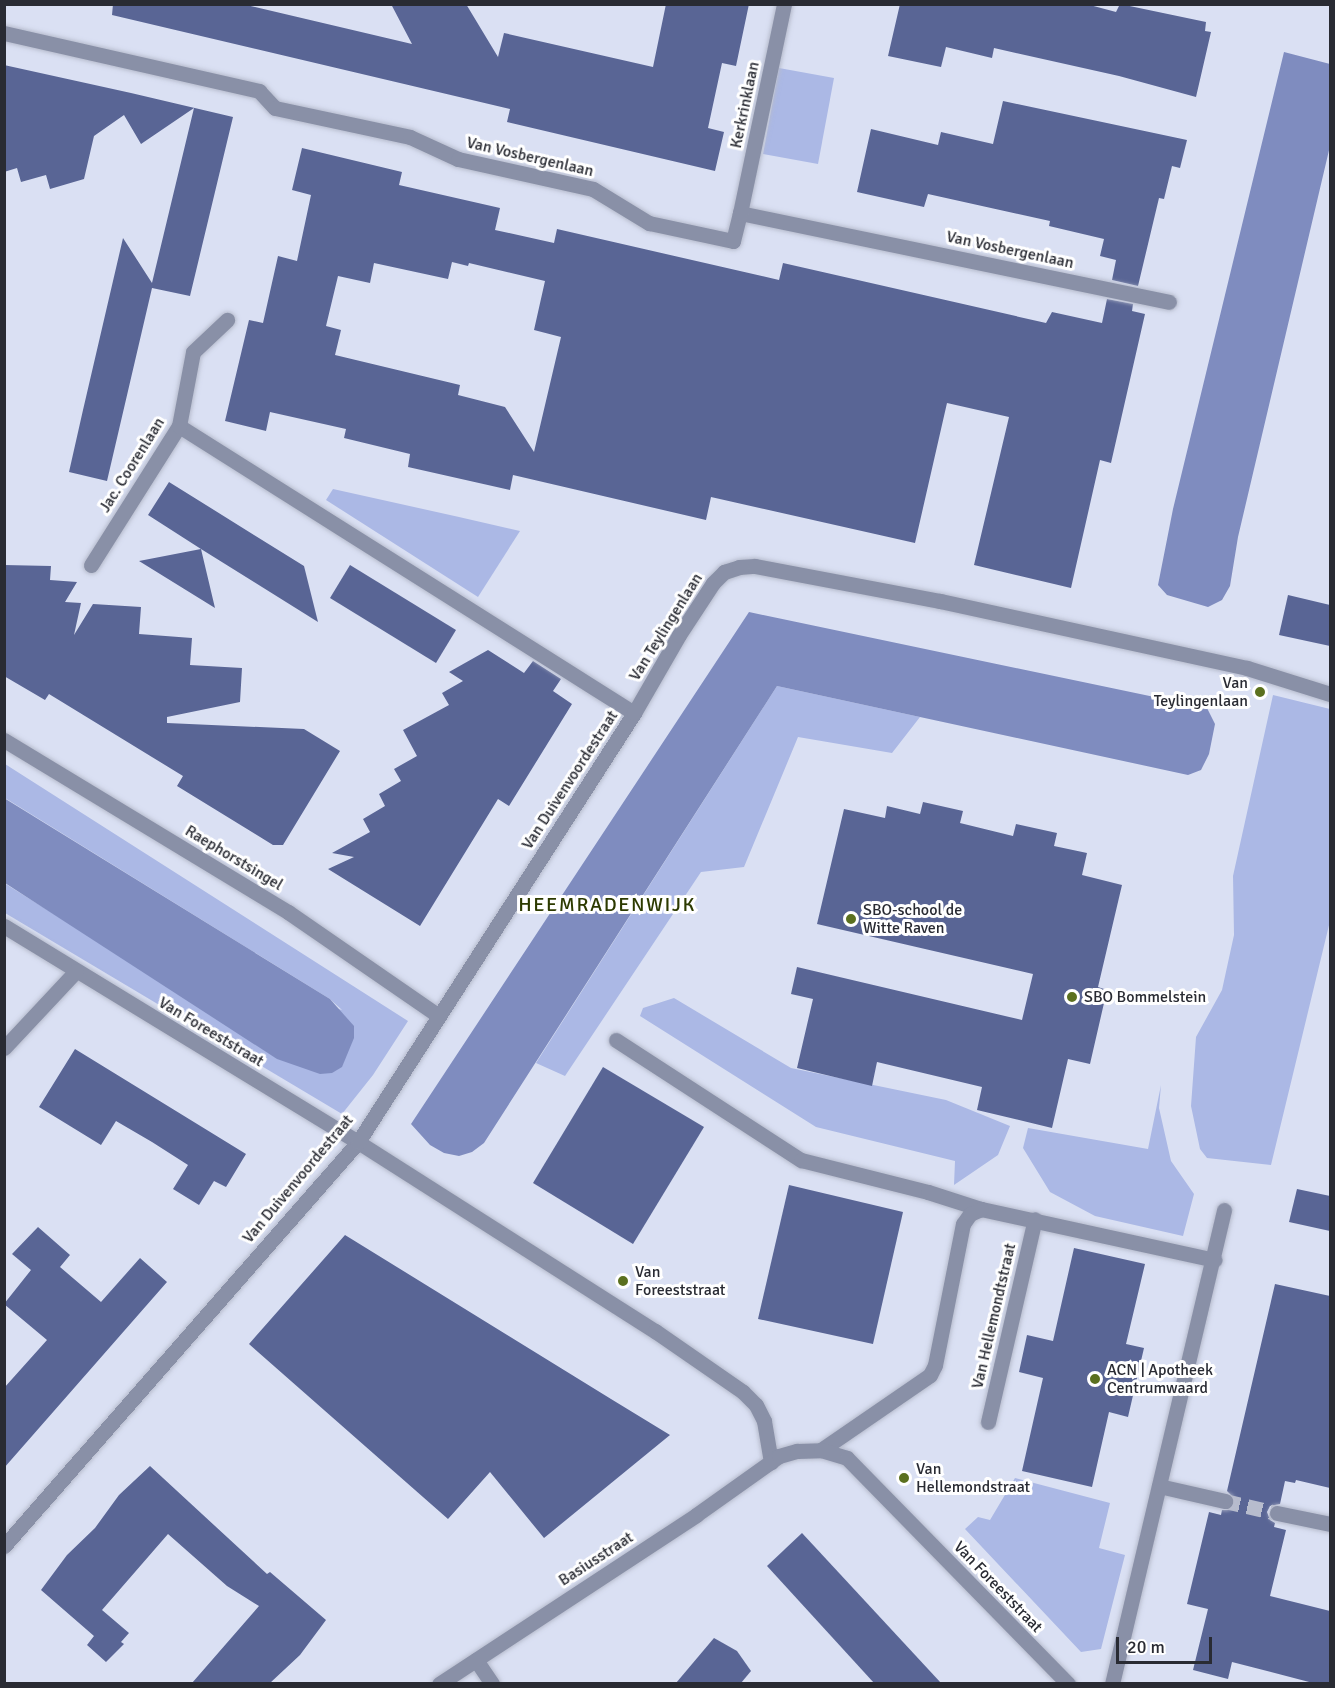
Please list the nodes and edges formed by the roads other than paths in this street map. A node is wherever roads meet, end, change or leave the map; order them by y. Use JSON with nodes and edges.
{"nodes":[{"id":1,"x":784,"y":4,"type":"edge"},
{"id":2,"x":4,"y":33,"type":"edge"},
{"id":3,"x":740,"y":213,"type":"junction"},
{"id":4,"x":1169,"y":302,"type":"dead end"},
{"id":5,"x":227,"y":320,"type":"dead end"},
{"id":6,"x":179,"y":426,"type":"junction"},
{"id":7,"x":91,"y":565,"type":"dead end"},
{"id":8,"x":1330,"y":694,"type":"edge"},
{"id":9,"x":634,"y":713,"type":"junction"},
{"id":10,"x":4,"y":740,"type":"edge"},
{"id":11,"x":4,"y":926,"type":"edge"},
{"id":12,"x":76,"y":971,"type":"junction"},
{"id":13,"x":439,"y":1016,"type":"junction"},
{"id":14,"x":616,"y":1040,"type":"dead end"},
{"id":15,"x":4,"y":1048,"type":"edge"},
{"id":16,"x":358,"y":1142,"type":"junction"},
{"id":17,"x":981,"y":1209,"type":"junction"},
{"id":18,"x":1224,"y":1210,"type":"dead end"},
{"id":19,"x":1035,"y":1219,"type":"junction"},
{"id":20,"x":1214,"y":1260,"type":"junction"},
{"id":21,"x":988,"y":1422,"type":"dead end"},
{"id":22,"x":820,"y":1450,"type":"junction"},
{"id":23,"x":771,"y":1462,"type":"junction"},
{"id":24,"x":1159,"y":1486,"type":"junction"},
{"id":25,"x":1225,"y":1501,"type":"tunnel mouth"},
{"id":26,"x":1277,"y":1513,"type":"tunnel mouth"},
{"id":27,"x":1330,"y":1524,"type":"edge"},
{"id":28,"x":4,"y":1546,"type":"edge"},
{"id":29,"x":476,"y":1660,"type":"junction"},
{"id":30,"x":439,"y":1683,"type":"edge"},
{"id":31,"x":492,"y":1683,"type":"edge"},
{"id":32,"x":1068,"y":1683,"type":"edge"},
{"id":33,"x":1112,"y":1683,"type":"edge"}],
"edges":[{"from":1,"to":3,"type":"street","name":"Kerkrinklaan"},
{"from":2,"to":3,"type":"street","name":"Van Vosbergenlaan"},
{"from":3,"to":4,"type":"street","name":"Van Vosbergenlaan"},
{"from":5,"to":6,"type":"street","name":"Jac. Coorenlaan"},
{"from":6,"to":7,"type":"street","name":"Jac. Coorenlaan"},
{"from":6,"to":9,"type":"street"},
{"from":8,"to":9,"type":"street","name":"Van Teylingenlaan"},
{"from":9,"to":13,"type":"street","name":"Van Duivenvoordestraat"},
{"from":10,"to":13,"type":"street","name":"Raephorstsingel"},
{"from":11,"to":12,"type":"street","name":"Van Foreeststraat"},
{"from":12,"to":15,"type":"street"},
{"from":12,"to":16,"type":"street","name":"Van Foreeststraat"},
{"from":13,"to":16,"type":"street","name":"Van Duivenvoordestraat"},
{"from":14,"to":17,"type":"street"},
{"from":16,"to":23,"type":"street","name":"Van Foreeststraat"},
{"from":16,"to":28,"type":"street","name":"Van Duivenvoordestraat"},
{"from":17,"to":19,"type":"street"},
{"from":17,"to":22,"type":"street","name":"Van Foreeststraat"},
{"from":18,"to":20,"type":"street"},
{"from":19,"to":20,"type":"street"},
{"from":19,"to":21,"type":"street","name":"Van Hellemondtstraat"},
{"from":20,"to":24,"type":"street"},
{"from":22,"to":23,"type":"street","name":"Van Foreeststraat"},
{"from":22,"to":32,"type":"street","name":"Van Foreeststraat"},
{"from":23,"to":29,"type":"street","name":"Basiusstraat"},
{"from":24,"to":25,"type":"street"},
{"from":24,"to":33,"type":"street"},
{"from":26,"to":27,"type":"street"},
{"from":29,"to":30,"type":"street","name":"Basiusstraat"},
{"from":29,"to":31,"type":"street"}]}
